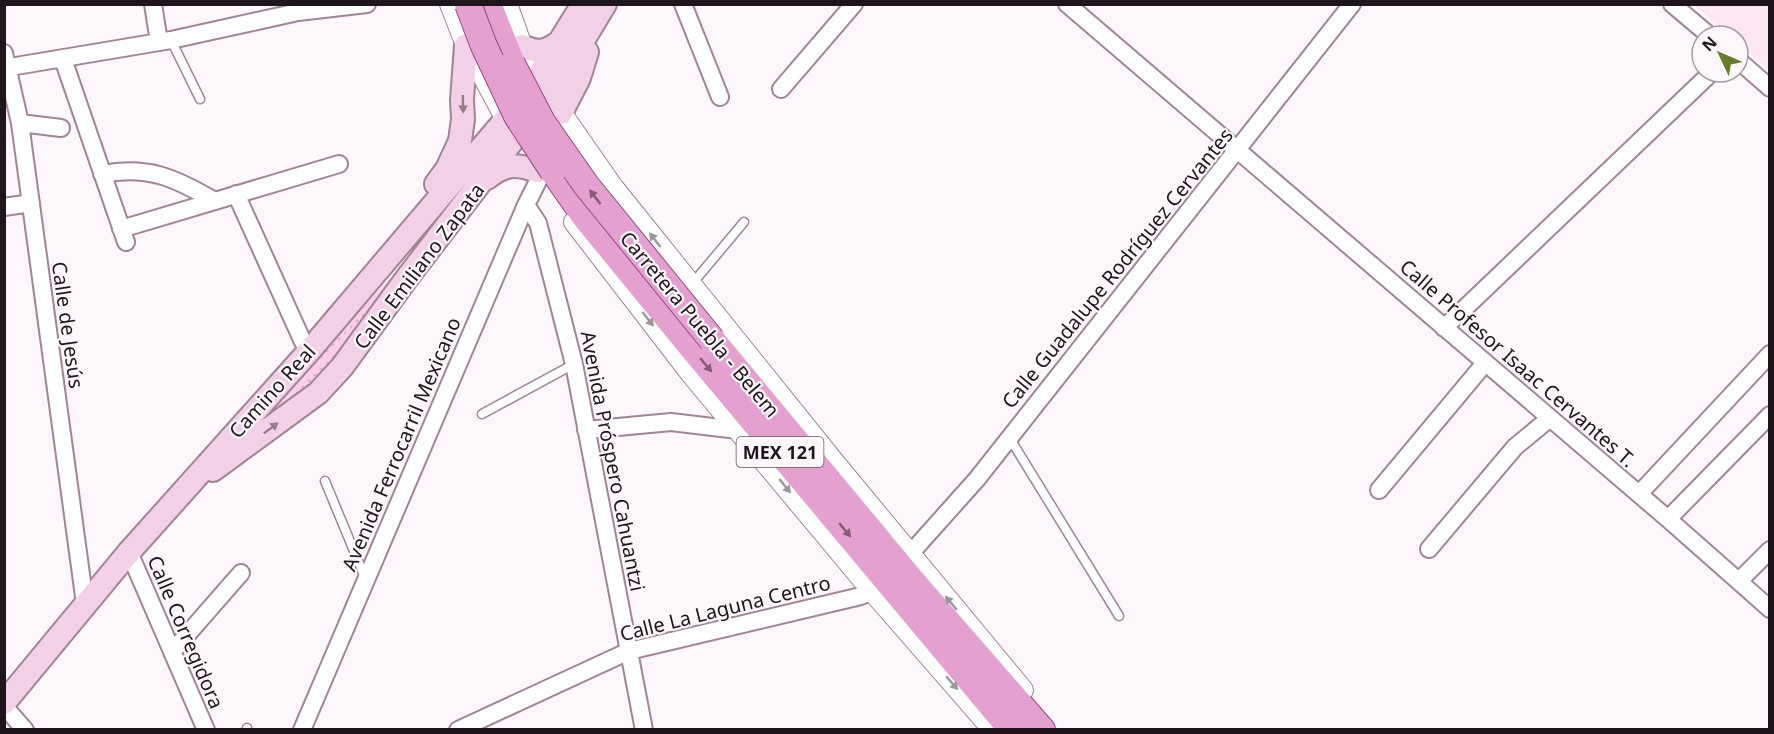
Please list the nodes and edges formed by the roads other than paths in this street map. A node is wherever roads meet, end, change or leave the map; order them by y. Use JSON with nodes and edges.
{"nodes":[{"id":1,"x":153,"y":4,"type":"edge"},
{"id":2,"x":367,"y":4,"type":"edge"},
{"id":3,"x":450,"y":4,"type":"edge"},
{"id":4,"x":468,"y":4,"type":"edge"},
{"id":5,"x":488,"y":4,"type":"edge"},
{"id":6,"x":507,"y":4,"type":"edge"},
{"id":7,"x":683,"y":4,"type":"edge"},
{"id":8,"x":854,"y":4,"type":"edge"},
{"id":9,"x":1067,"y":4,"type":"edge"},
{"id":10,"x":1352,"y":4,"type":"edge"},
{"id":11,"x":1672,"y":4,"type":"edge"},
{"id":12,"x":298,"y":8,"type":"edge"},
{"id":13,"x":596,"y":8,"type":"edge"},
{"id":14,"x":1696,"y":24,"type":"edge"},
{"id":15,"x":165,"y":41,"type":"junction"},
{"id":16,"x":561,"y":42,"type":"junction"},
{"id":17,"x":466,"y":45,"type":"junction"},
{"id":18,"x":522,"y":46,"type":"junction"},
{"id":19,"x":63,"y":59,"type":"junction"},
{"id":20,"x":5,"y":63,"type":"edge"},
{"id":21,"x":1750,"y":70,"type":"edge"},
{"id":22,"x":537,"y":78,"type":"junction"},
{"id":23,"x":1699,"y":84,"type":"edge"},
{"id":24,"x":1770,"y":88,"type":"edge"},
{"id":25,"x":781,"y":89,"type":"dead end"},
{"id":26,"x":720,"y":97,"type":"dead end"},
{"id":27,"x":200,"y":99,"type":"dead end"},
{"id":28,"x":555,"y":105,"type":"junction"},
{"id":29,"x":20,"y":123,"type":"junction"},
{"id":30,"x":511,"y":127,"type":"junction"},
{"id":31,"x":61,"y":128,"type":"dead end"},
{"id":32,"x":1237,"y":151,"type":"junction"},
{"id":33,"x":339,"y":164,"type":"dead end"},
{"id":34,"x":540,"y":173,"type":"junction"},
{"id":35,"x":102,"y":174,"type":"junction"},
{"id":36,"x":481,"y":182,"type":"junction"},
{"id":37,"x":236,"y":195,"type":"junction"},
{"id":38,"x":215,"y":201,"type":"junction"},
{"id":39,"x":30,"y":203,"type":"junction"},
{"id":40,"x":526,"y":204,"type":"junction"},
{"id":41,"x":4,"y":207,"type":"edge"},
{"id":42,"x":744,"y":222,"type":"dead end"},
{"id":43,"x":691,"y":285,"type":"junction"},
{"id":44,"x":346,"y":306,"type":"junction"},
{"id":45,"x":1444,"y":328,"type":"junction"},
{"id":46,"x":303,"y":342,"type":"dead end"},
{"id":47,"x":1770,"y":354,"type":"edge"},
{"id":48,"x":1485,"y":363,"type":"junction"},
{"id":49,"x":574,"y":364,"type":"junction"},
{"id":50,"x":482,"y":414,"type":"dead end"},
{"id":51,"x":1770,"y":416,"type":"edge"},
{"id":52,"x":1550,"y":418,"type":"junction"},
{"id":53,"x":586,"y":430,"type":"junction"},
{"id":54,"x":738,"y":430,"type":"junction"},
{"id":55,"x":1009,"y":437,"type":"junction"},
{"id":56,"x":325,"y":481,"type":"dead end"},
{"id":57,"x":189,"y":486,"type":"junction"},
{"id":58,"x":1379,"y":490,"type":"dead end"},
{"id":59,"x":1639,"y":494,"type":"junction"},
{"id":60,"x":1668,"y":519,"type":"junction"},
{"id":61,"x":1429,"y":549,"type":"dead end"},
{"id":62,"x":1770,"y":550,"type":"edge"},
{"id":63,"x":129,"y":552,"type":"junction"},
{"id":64,"x":910,"y":554,"type":"junction"},
{"id":65,"x":241,"y":573,"type":"dead end"},
{"id":66,"x":366,"y":580,"type":"junction"},
{"id":67,"x":1739,"y":581,"type":"junction"},
{"id":68,"x":872,"y":591,"type":"junction"},
{"id":69,"x":85,"y":604,"type":"junction"},
{"id":70,"x":1770,"y":609,"type":"edge"},
{"id":71,"x":1119,"y":616,"type":"dead end"},
{"id":72,"x":172,"y":651,"type":"junction"},
{"id":73,"x":629,"y":651,"type":"junction"},
{"id":74,"x":4,"y":704,"type":"edge"},
{"id":75,"x":1027,"y":725,"type":"edge"},
{"id":76,"x":25,"y":729,"type":"edge"},
{"id":77,"x":206,"y":729,"type":"edge"},
{"id":78,"x":302,"y":729,"type":"edge"},
{"id":79,"x":458,"y":729,"type":"edge"},
{"id":80,"x":644,"y":729,"type":"edge"},
{"id":81,"x":993,"y":729,"type":"edge"},
{"id":82,"x":1054,"y":729,"type":"edge"}],
"edges":[{"from":1,"to":15,"type":"street"},
{"from":2,"to":12,"type":"street"},
{"from":3,"to":17,"type":"street","name":"Carretera Puebla - Belem"},
{"from":4,"to":75,"type":"main road","name":"Carretera Puebla - Belem","number":"MEX 121","one_way":true,"bridge":true},
{"from":75,"to":5,"type":"main road","name":"Carretera Puebla - Belem","number":"MEX 121","one_way":true,"bridge":true},
{"from":6,"to":18,"type":"street","name":"Carretera Puebla - Belem"},
{"from":7,"to":26,"type":"street"},
{"from":8,"to":25,"type":"street"},
{"from":9,"to":32,"type":"street","name":"Calle Profesor Isaac Cervantes T."},
{"from":10,"to":32,"type":"street","name":"Calle Guadalupe Rodríguez Cervantes"},
{"from":11,"to":14,"type":"street"},
{"from":12,"to":15,"type":"street"},
{"from":13,"to":16,"type":"main road","name":"Calle Emiliano Zapata"},
{"from":13,"to":28,"type":"main road","name":"Calle Emiliano Zapata"},
{"from":15,"to":19,"type":"street"},
{"from":15,"to":27,"type":"lane"},
{"from":16,"to":18,"type":"main road"},
{"from":16,"to":22,"type":"main road","name":"Calle Emiliano Zapata"},
{"from":17,"to":30,"type":"street","name":"Carretera Puebla - Belem"},
{"from":17,"to":44,"type":"main road","one_way":true},
{"from":18,"to":22,"type":"street","name":"Carretera Puebla - Belem"},
{"from":19,"to":20,"type":"street"},
{"from":19,"to":35,"type":"street"},
{"from":20,"to":29,"type":"street","name":"Calle de Jesús"},
{"from":21,"to":24,"type":"street"},
{"from":22,"to":28,"type":"street","name":"Carretera Puebla - Belem"},
{"from":22,"to":30,"type":"main road","name":"Camino Real"},
{"from":23,"to":45,"type":"street"},
{"from":28,"to":30,"type":"main road","name":"Calle Emiliano Zapata"},
{"from":43,"to":28,"type":"street","name":"Carretera Puebla - Belem","one_way":true},
{"from":29,"to":31,"type":"street"},
{"from":29,"to":39,"type":"street","name":"Calle de Jesús"},
{"from":30,"to":34,"type":"street","name":"Carretera Puebla - Belem"},
{"from":30,"to":36,"type":"main road","name":"Calle Emiliano Zapata"},
{"from":30,"to":44,"type":"main road","name":"Camino Real"},
{"from":32,"to":45,"type":"street","name":"Calle Profesor Isaac Cervantes T."},
{"from":32,"to":55,"type":"street","name":"Calle Guadalupe Rodríguez Cervantes"},
{"from":33,"to":37,"type":"street"},
{"from":34,"to":36,"type":"main road"},
{"from":34,"to":40,"type":"street","name":"Avenida Ferrocarril Mexicano"},
{"from":34,"to":54,"type":"street","name":"Carretera Puebla - Belem","one_way":true},
{"from":35,"to":38,"type":"street"},
{"from":35,"to":38,"type":"street"},
{"from":57,"to":36,"type":"main road","name":"Calle Emiliano Zapata","one_way":true},
{"from":37,"to":38,"type":"street"},
{"from":37,"to":46,"type":"street"},
{"from":39,"to":41,"type":"street"},
{"from":39,"to":69,"type":"street","name":"Calle de Jesús"},
{"from":40,"to":49,"type":"street","name":"Avenida Próspero Cahuantzi"},
{"from":40,"to":66,"type":"street","name":"Avenida Ferrocarril Mexicano"},
{"from":42,"to":43,"type":"lane"},
{"from":43,"to":64,"type":"street","name":"Carretera Puebla - Belem"},
{"from":44,"to":57,"type":"main road","name":"Camino Real"},
{"from":45,"to":48,"type":"street","name":"Calle Profesor Isaac Cervantes T."},
{"from":47,"to":59,"type":"street"},
{"from":48,"to":52,"type":"street","name":"Calle Profesor Isaac Cervantes T."},
{"from":48,"to":58,"type":"street"},
{"from":49,"to":50,"type":"lane"},
{"from":49,"to":53,"type":"street","name":"Avenida Próspero Cahuantzi"},
{"from":51,"to":60,"type":"street"},
{"from":52,"to":59,"type":"street","name":"Calle Profesor Isaac Cervantes T."},
{"from":52,"to":61,"type":"street"},
{"from":53,"to":54,"type":"street"},
{"from":53,"to":73,"type":"street","name":"Avenida Próspero Cahuantzi"},
{"from":54,"to":68,"type":"street","name":"Carretera Puebla - Belem","one_way":true},
{"from":55,"to":64,"type":"street","name":"Calle Guadalupe Rodríguez Cervantes"},
{"from":55,"to":71,"type":"lane"},
{"from":56,"to":66,"type":"lane"},
{"from":57,"to":63,"type":"main road","name":"Camino Real"},
{"from":59,"to":60,"type":"street","name":"Calle Profesor Isaac Cervantes T."},
{"from":60,"to":67,"type":"street","name":"Calle Profesor Isaac Cervantes T."},
{"from":62,"to":67,"type":"street"},
{"from":63,"to":69,"type":"main road","name":"Camino Real"},
{"from":63,"to":72,"type":"street","name":"Calle Corregidora"},
{"from":82,"to":64,"type":"street","name":"Carretera Puebla - Belem","one_way":true},
{"from":65,"to":72,"type":"street"},
{"from":66,"to":78,"type":"street","name":"Avenida Ferrocarril Mexicano"},
{"from":67,"to":70,"type":"street","name":"Calle Profesor Isaac Cervantes T."},
{"from":68,"to":73,"type":"street","name":"Calle La Laguna Centro"},
{"from":68,"to":81,"type":"street","name":"Carretera Puebla - Belem","one_way":true},
{"from":69,"to":74,"type":"main road","name":"Camino Real"},
{"from":72,"to":77,"type":"street","name":"Calle Corregidora"},
{"from":73,"to":79,"type":"street","name":"Calle La Laguna Centro"},
{"from":73,"to":80,"type":"street","name":"Avenida Próspero Cahuantzi"},
{"from":74,"to":76,"type":"street"}]}
